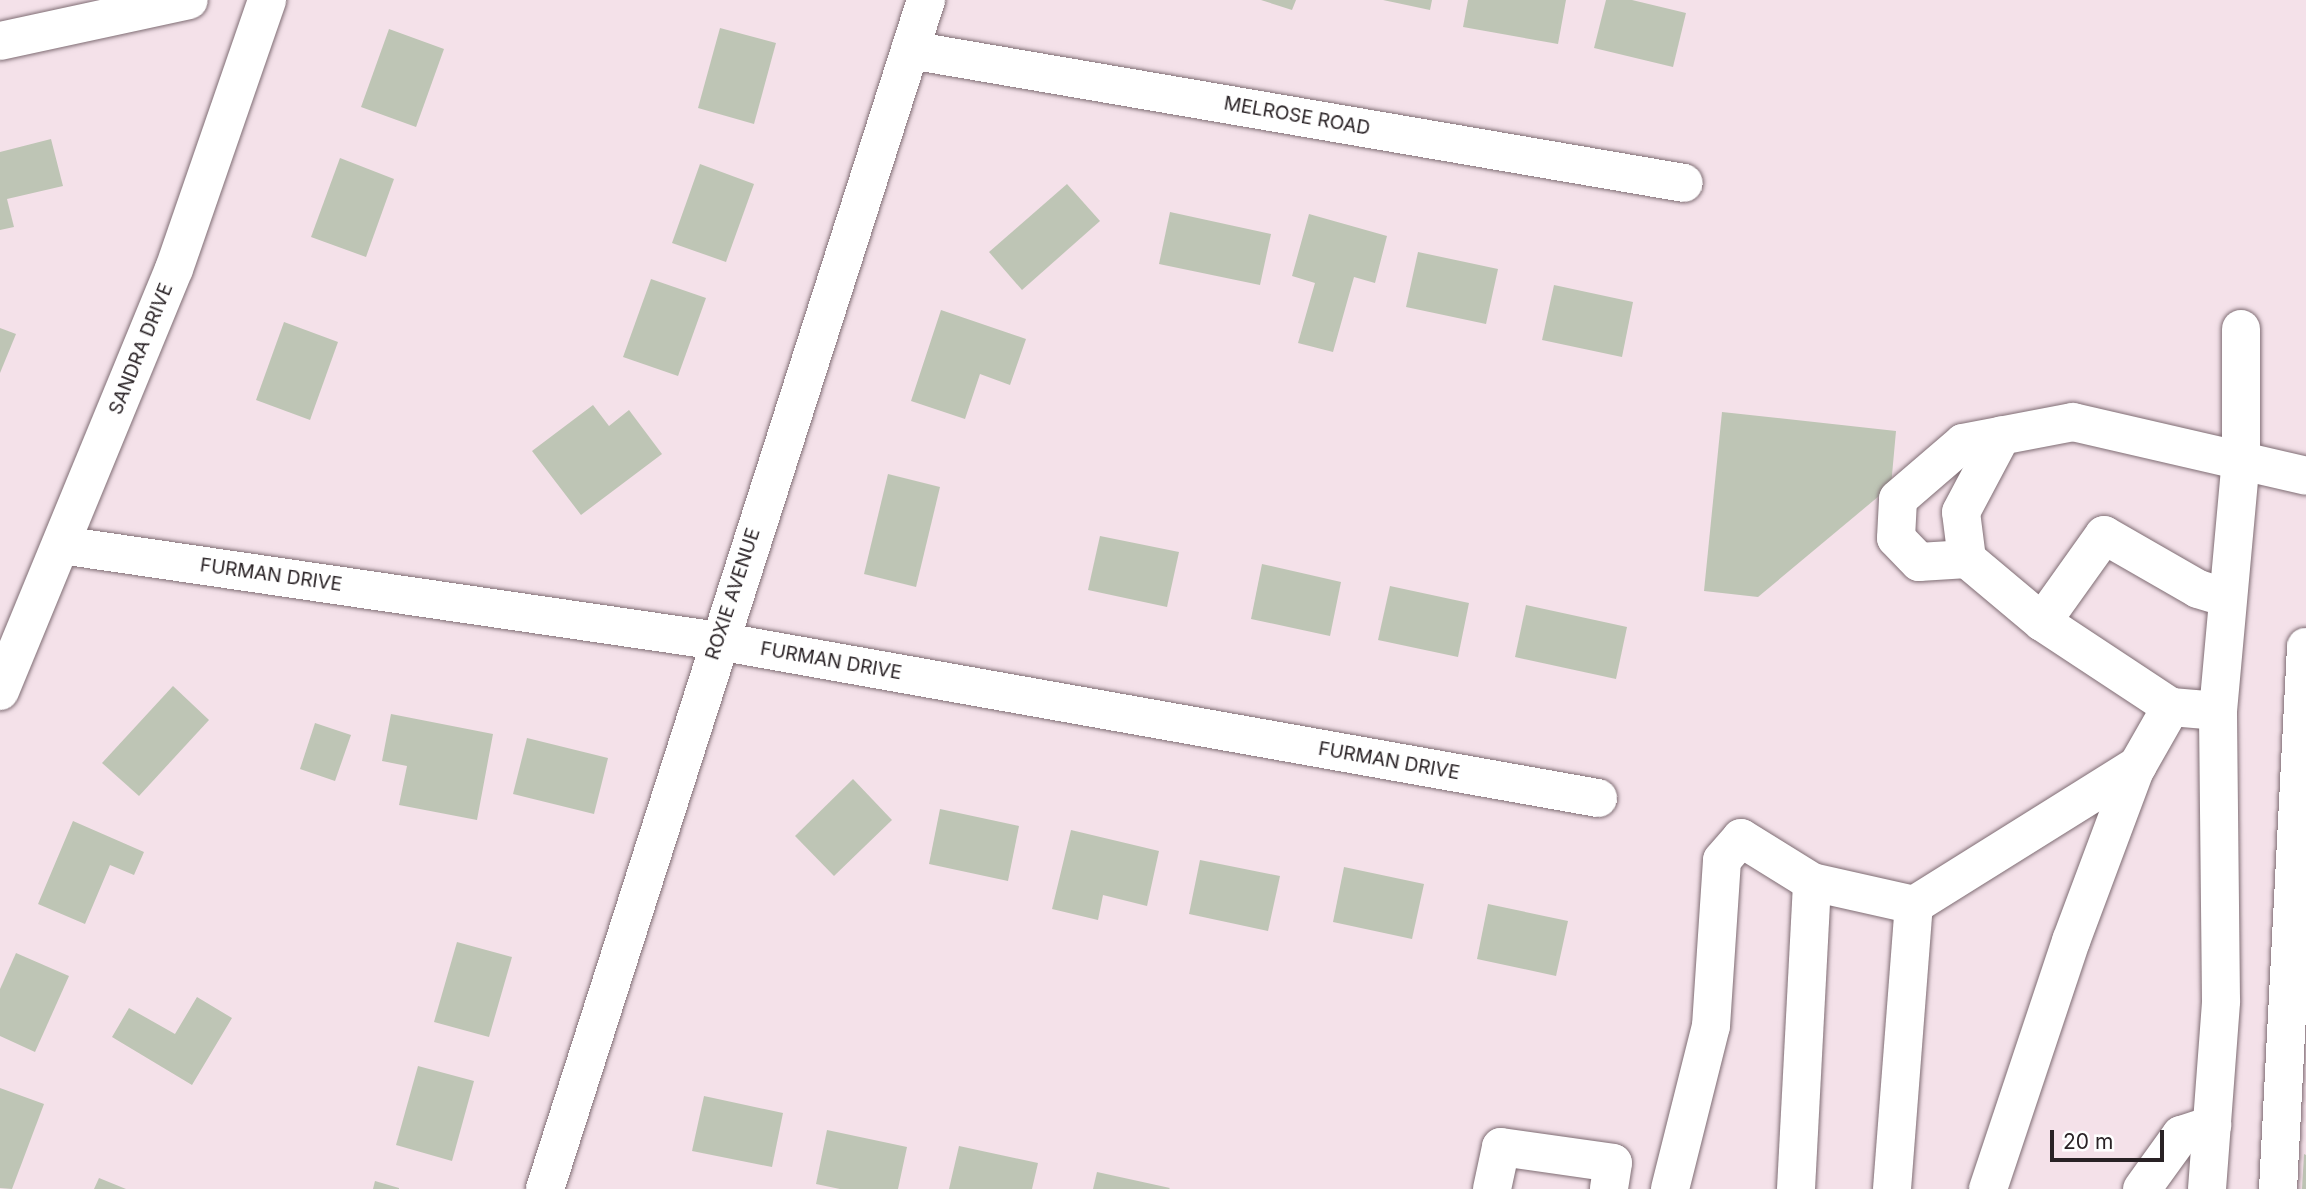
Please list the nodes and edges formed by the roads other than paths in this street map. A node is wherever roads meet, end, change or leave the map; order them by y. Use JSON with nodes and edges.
{"nodes":[{"id":1,"x":189,"y":0,"type":"edge"},
{"id":2,"x":267,"y":0,"type":"edge"},
{"id":3,"x":926,"y":0,"type":"edge"},
{"id":4,"x":0,"y":41,"type":"edge"},
{"id":5,"x":910,"y":50,"type":"junction"},
{"id":6,"x":1684,"y":183,"type":"dead end"},
{"id":7,"x":2241,"y":330,"type":"dead end"},
{"id":8,"x":2002,"y":435,"type":"junction"},
{"id":9,"x":2241,"y":459,"type":"junction"},
{"id":10,"x":2306,"y":476,"type":"edge"},
{"id":11,"x":61,"y":544,"type":"junction"},
{"id":12,"x":1967,"y":559,"type":"junction"},
{"id":13,"x":2228,"y":598,"type":"junction"},
{"id":14,"x":2042,"y":622,"type":"junction"},
{"id":15,"x":718,"y":641,"type":"junction"},
{"id":16,"x":2306,"y":647,"type":"edge"},
{"id":17,"x":0,"y":691,"type":"edge"},
{"id":18,"x":2171,"y":707,"type":"junction"},
{"id":19,"x":2218,"y":711,"type":"junction"},
{"id":20,"x":2138,"y":765,"type":"junction"},
{"id":21,"x":1598,"y":798,"type":"dead end"},
{"id":22,"x":1812,"y":882,"type":"junction"},
{"id":23,"x":1914,"y":905,"type":"junction"},
{"id":24,"x":2299,"y":921,"type":"edge"},
{"id":25,"x":2212,"y":1125,"type":"junction"},
{"id":26,"x":545,"y":1189,"type":"edge"},
{"id":27,"x":1492,"y":1189,"type":"edge"},
{"id":28,"x":1609,"y":1189,"type":"edge"},
{"id":29,"x":1670,"y":1189,"type":"edge"},
{"id":30,"x":1796,"y":1189,"type":"edge"},
{"id":31,"x":1892,"y":1189,"type":"edge"},
{"id":32,"x":1988,"y":1189,"type":"edge"},
{"id":33,"x":2142,"y":1189,"type":"edge"},
{"id":34,"x":2207,"y":1189,"type":"edge"},
{"id":35,"x":2278,"y":1189,"type":"edge"}],
"edges":[{"from":1,"to":4,"type":"street"},
{"from":2,"to":11,"type":"street","name":"SANDRA DRIVE"},
{"from":3,"to":5,"type":"street","name":"ROXIE AVENUE"},
{"from":5,"to":6,"type":"street","name":"MELROSE ROAD"},
{"from":5,"to":15,"type":"street","name":"ROXIE AVENUE"},
{"from":7,"to":9,"type":"street"},
{"from":8,"to":9,"type":"street"},
{"from":8,"to":12,"type":"street"},
{"from":8,"to":12,"type":"street"},
{"from":9,"to":10,"type":"street"},
{"from":9,"to":13,"type":"street"},
{"from":11,"to":15,"type":"street","name":"FURMAN DRIVE"},
{"from":11,"to":17,"type":"street","name":"SANDRA DRIVE"},
{"from":12,"to":14,"type":"street"},
{"from":13,"to":14,"type":"street"},
{"from":13,"to":19,"type":"street"},
{"from":14,"to":18,"type":"street"},
{"from":15,"to":21,"type":"street","name":"FURMAN DRIVE"},
{"from":15,"to":26,"type":"street","name":"ROXIE AVENUE"},
{"from":16,"to":24,"type":"street"},
{"from":18,"to":19,"type":"street"},
{"from":18,"to":20,"type":"street"},
{"from":19,"to":25,"type":"street"},
{"from":20,"to":23,"type":"street"},
{"from":20,"to":32,"type":"street"},
{"from":22,"to":23,"type":"street"},
{"from":22,"to":29,"type":"street"},
{"from":22,"to":30,"type":"street"},
{"from":23,"to":31,"type":"street"},
{"from":24,"to":35,"type":"street"},
{"from":25,"to":33,"type":"street"},
{"from":25,"to":34,"type":"street"},
{"from":27,"to":28,"type":"street"}]}
